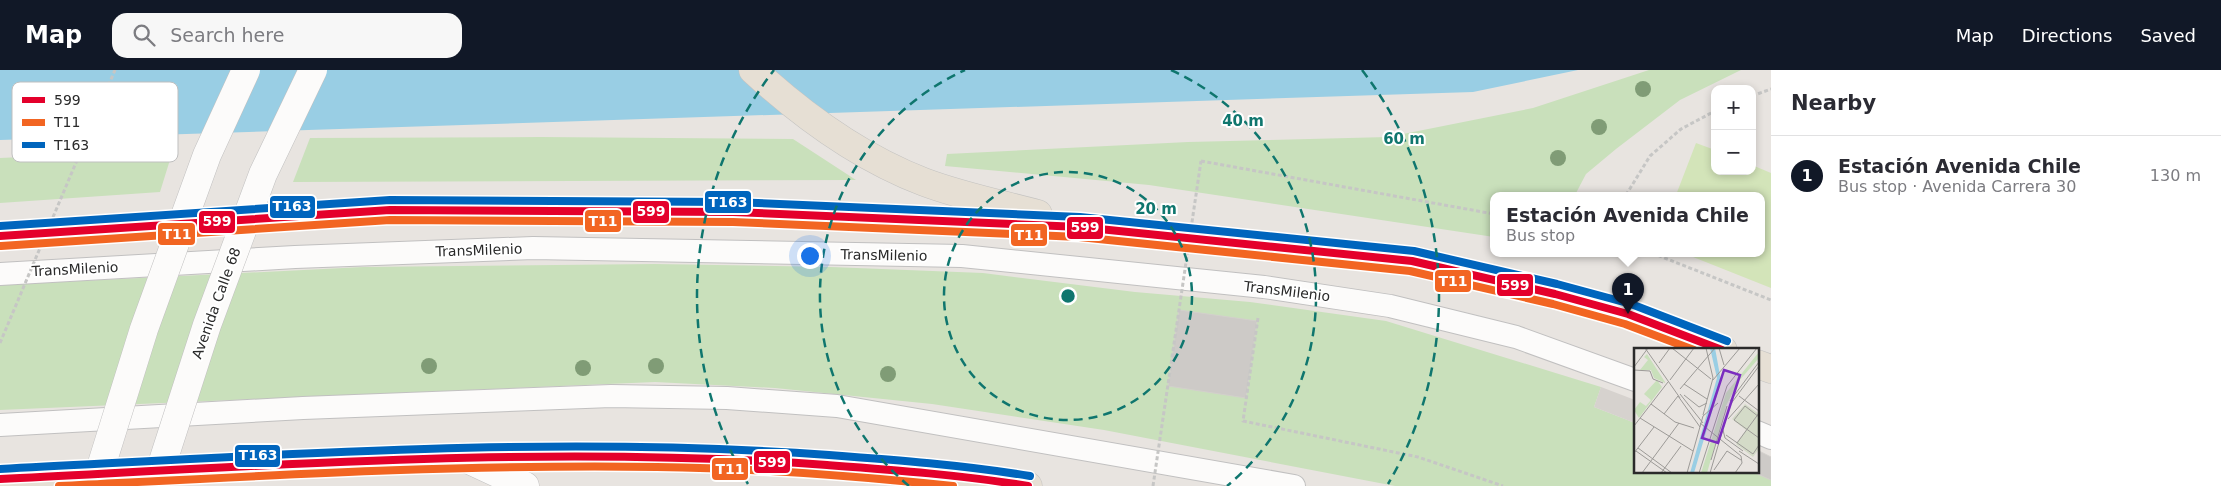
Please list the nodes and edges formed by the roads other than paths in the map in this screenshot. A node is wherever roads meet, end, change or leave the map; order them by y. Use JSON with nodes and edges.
{"nodes":[{"id":1,"x":246,"y":70,"type":"edge"},
{"id":2,"x":313,"y":70,"type":"edge"},
{"id":3,"x":752,"y":70,"type":"edge"},
{"id":4,"x":1080,"y":226,"type":"junction"},
{"id":5,"x":0,"y":236,"type":"edge"},
{"id":6,"x":0,"y":274,"type":"edge"},
{"id":7,"x":1718,"y":348,"type":"edge"},
{"id":8,"x":1758,"y":364,"type":"edge"},
{"id":9,"x":1771,"y":369,"type":"edge"},
{"id":10,"x":1634,"y":380,"type":"edge"},
{"id":11,"x":0,"y":425,"type":"edge"},
{"id":12,"x":1758,"y":432,"type":"edge"},
{"id":13,"x":1771,"y":438,"type":"edge"},
{"id":14,"x":463,"y":457,"type":"junction"},
{"id":15,"x":0,"y":479,"type":"edge"},
{"id":16,"x":94,"y":486,"type":"edge"},
{"id":17,"x":155,"y":486,"type":"edge"},
{"id":18,"x":525,"y":486,"type":"edge"},
{"id":19,"x":1028,"y":486,"type":"edge"},
{"id":20,"x":1294,"y":486,"type":"edge"}],
"edges":[{"from":1,"to":16,"type":"main road","bridge":true},
{"from":2,"to":17,"type":"main road","name":"Avenida Calle 68","bridge":true},
{"from":3,"to":4,"type":"highway"},
{"from":4,"to":5,"type":"highway"},
{"from":4,"to":7,"type":"highway"},
{"from":6,"to":10,"type":"lane","name":"TransMilenio"},
{"from":8,"to":9,"type":"highway"},
{"from":11,"to":20,"type":"lane"},
{"from":12,"to":13,"type":"lane"},
{"from":14,"to":15,"type":"highway"},
{"from":14,"to":18,"type":"main road"},
{"from":14,"to":19,"type":"highway"}]}
